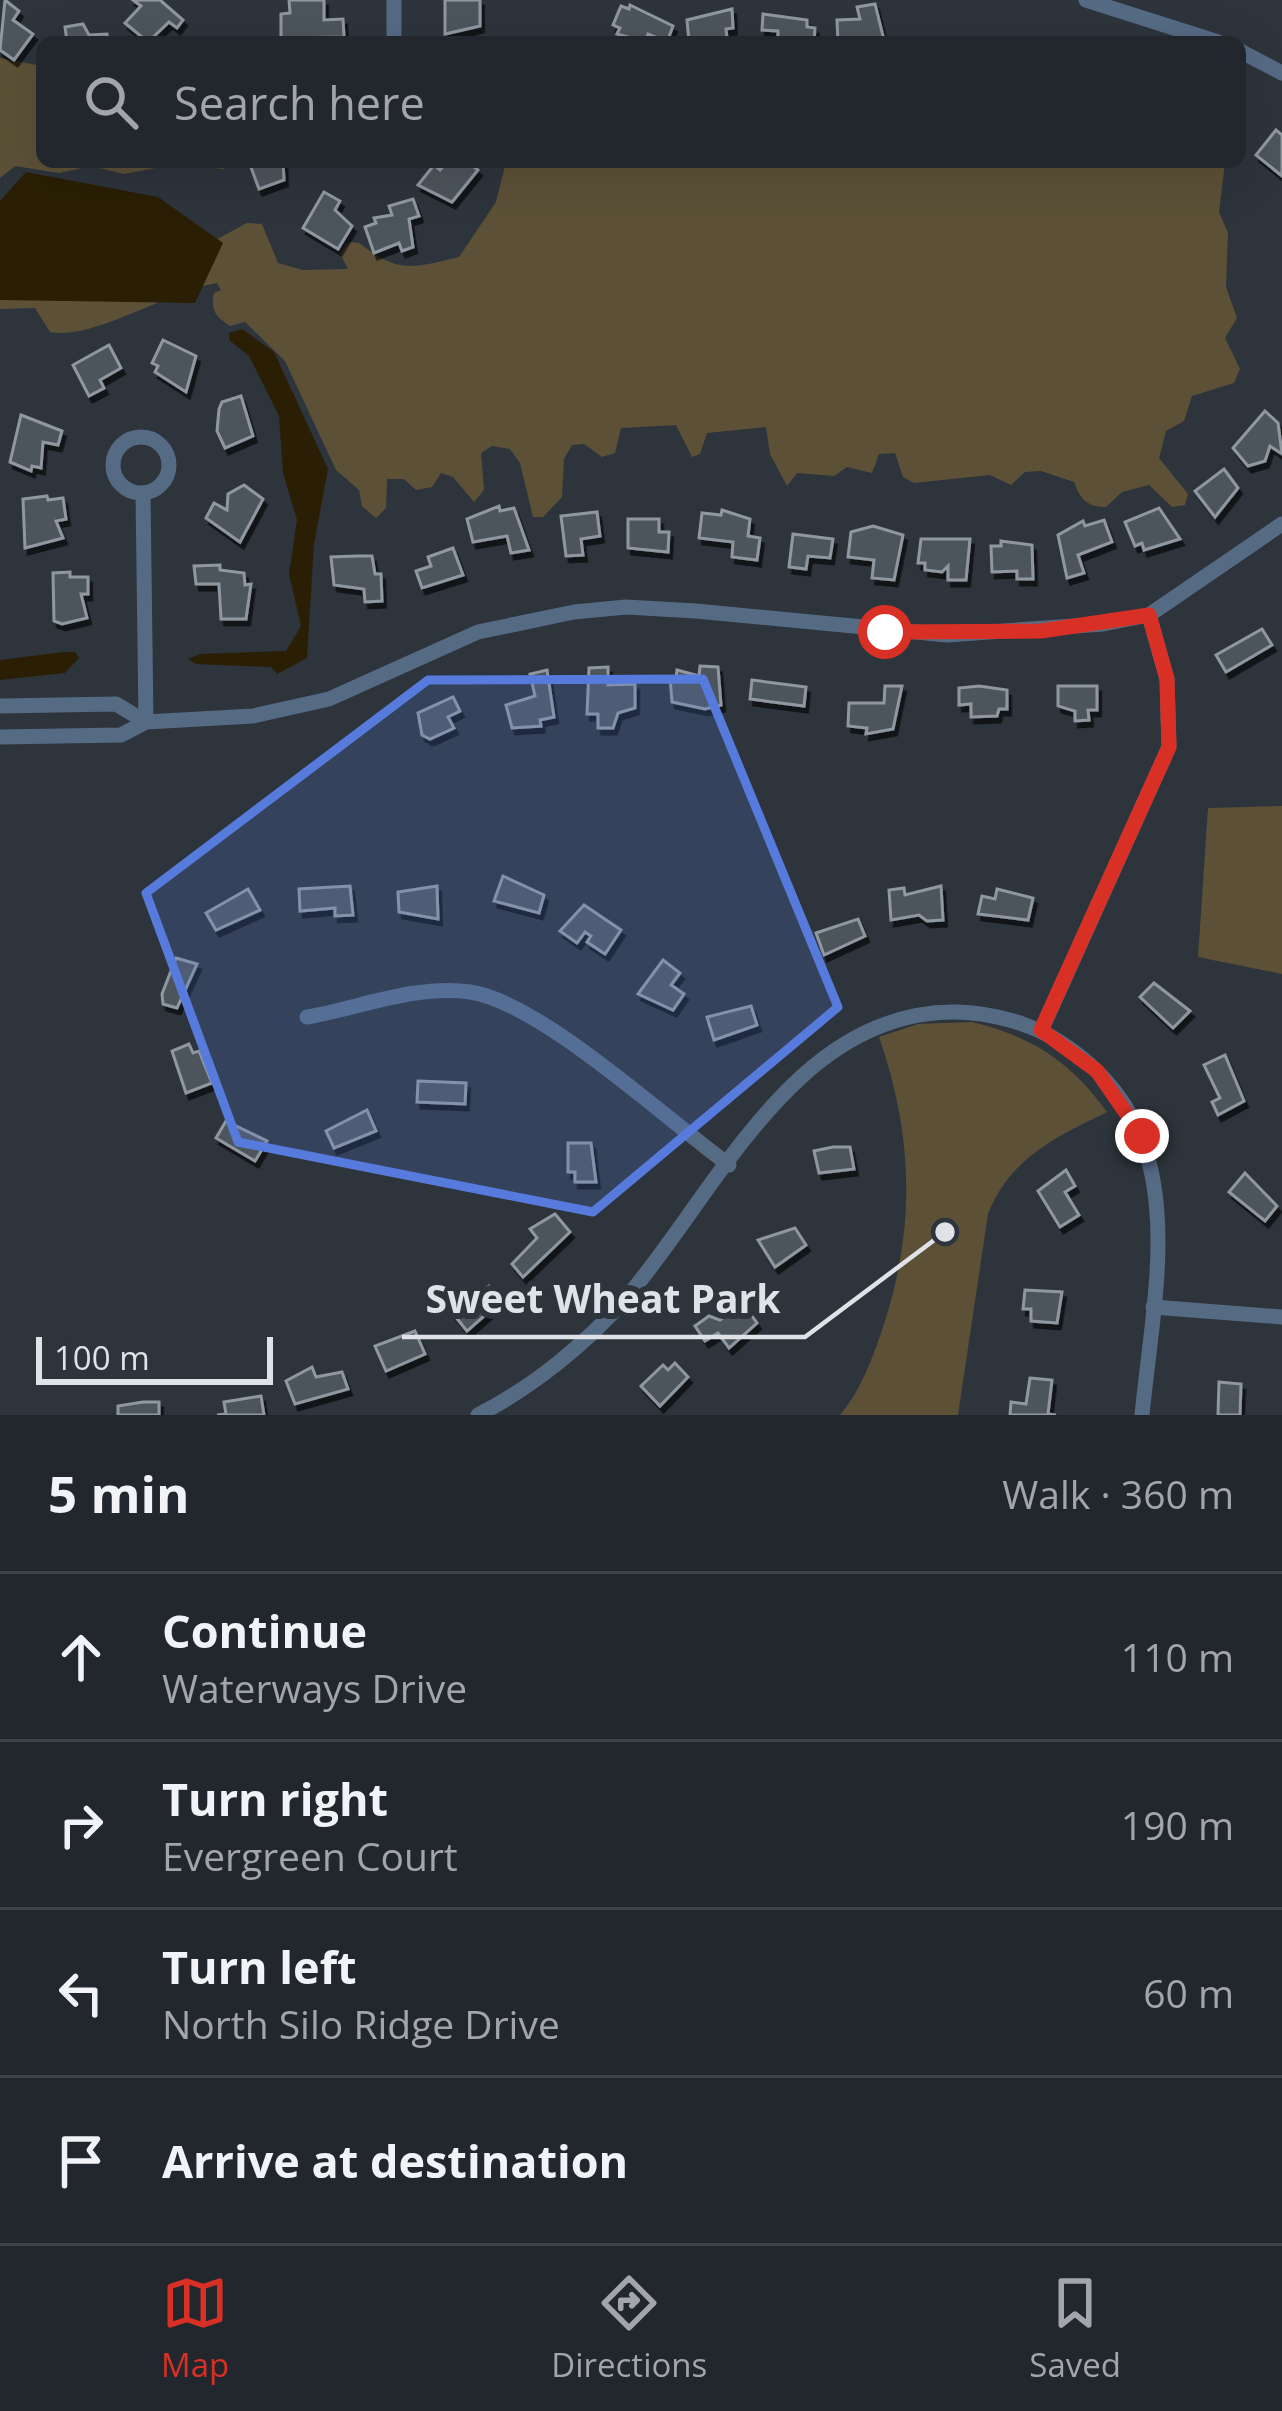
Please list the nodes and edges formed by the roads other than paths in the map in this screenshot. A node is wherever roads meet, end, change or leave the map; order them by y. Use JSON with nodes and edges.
{"nodes":[{"id":1,"x":394,"y":0,"type":"edge"},
{"id":2,"x":1086,"y":0,"type":"edge"},
{"id":3,"x":394,"y":36,"type":"edge"},
{"id":4,"x":1199,"y":36,"type":"edge"},
{"id":5,"x":1246,"y":54,"type":"edge"},
{"id":6,"x":1282,"y":73,"type":"edge"},
{"id":7,"x":142,"y":493,"type":"dead end"},
{"id":8,"x":1282,"y":524,"type":"edge"},
{"id":9,"x":1149,"y":615,"type":"junction"},
{"id":10,"x":0,"y":706,"type":"edge"},
{"id":11,"x":146,"y":722,"type":"junction"},
{"id":12,"x":0,"y":737,"type":"edge"},
{"id":13,"x":307,"y":1017,"type":"dead end"},
{"id":14,"x":1041,"y":1030,"type":"junction"},
{"id":15,"x":729,"y":1165,"type":"junction"},
{"id":16,"x":1153,"y":1307,"type":"junction"},
{"id":17,"x":1282,"y":1317,"type":"edge"},
{"id":18,"x":478,"y":1415,"type":"edge"},
{"id":19,"x":1142,"y":1415,"type":"edge"}],
"edges":[{"from":1,"to":3,"type":"street"},
{"from":2,"to":4,"type":"street"},
{"from":5,"to":6,"type":"street"},
{"from":7,"to":11,"type":"street"},
{"from":8,"to":9,"type":"street"},
{"from":9,"to":11,"type":"street"},
{"from":9,"to":14,"type":"street"},
{"from":10,"to":11,"type":"street"},
{"from":11,"to":12,"type":"street"},
{"from":13,"to":15,"type":"street"},
{"from":14,"to":15,"type":"street"},
{"from":14,"to":16,"type":"street"},
{"from":15,"to":18,"type":"street"},
{"from":16,"to":17,"type":"street"},
{"from":16,"to":19,"type":"street"}]}
